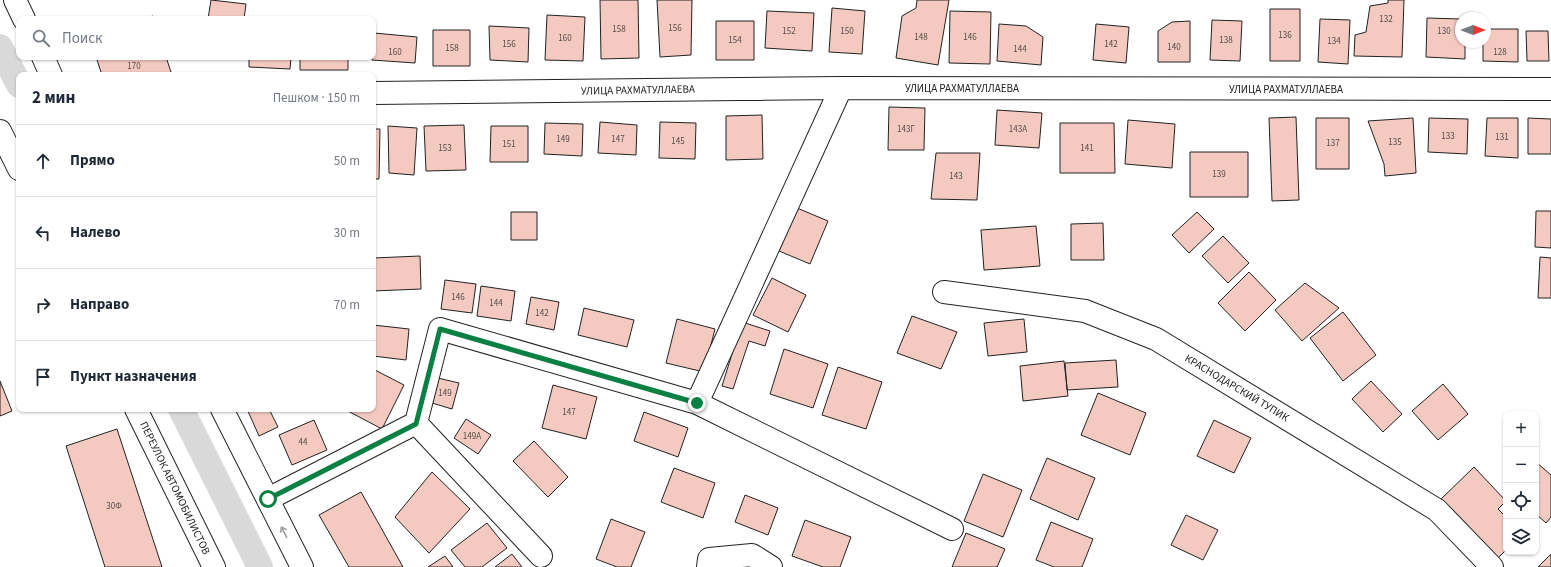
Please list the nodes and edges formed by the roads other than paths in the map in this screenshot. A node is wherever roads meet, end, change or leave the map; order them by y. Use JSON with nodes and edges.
{"nodes":[{"id":1,"x":15,"y":0,"type":"edge"},
{"id":2,"x":23,"y":16,"type":"edge"},
{"id":3,"x":44,"y":60,"type":"edge"},
{"id":4,"x":50,"y":72,"type":"edge"},
{"id":5,"x":841,"y":88,"type":"junction"},
{"id":6,"x":1551,"y":89,"type":"edge"},
{"id":7,"x":376,"y":93,"type":"edge"},
{"id":8,"x":0,"y":131,"type":"edge"},
{"id":9,"x":16,"y":163,"type":"edge"},
{"id":10,"x":944,"y":292,"type":"dead end"},
{"id":11,"x":697,"y":403,"type":"junction"},
{"id":12,"x":137,"y":412,"type":"edge"},
{"id":13,"x":224,"y":412,"type":"edge"},
{"id":14,"x":416,"y":424,"type":"junction"},
{"id":15,"x":268,"y":499,"type":"junction"},
{"id":16,"x":952,"y":529,"type":"dead end"},
{"id":17,"x":541,"y":556,"type":"dead end"},
{"id":18,"x":214,"y":567,"type":"edge"},
{"id":19,"x":302,"y":567,"type":"edge"},
{"id":20,"x":708,"y":567,"type":"edge"},
{"id":21,"x":771,"y":567,"type":"edge"},
{"id":22,"x":1492,"y":567,"type":"edge"}],
"edges":[{"from":1,"to":2,"type":"street"},
{"from":3,"to":4,"type":"street"},
{"from":5,"to":6,"type":"street","name":"УЛИЦА РАХМАТУЛЛАЕВА"},
{"from":5,"to":7,"type":"street","name":"УЛИЦА РАХМАТУЛЛАЕВА"},
{"from":5,"to":11,"type":"street"},
{"from":8,"to":9,"type":"street"},
{"from":10,"to":22,"type":"street","name":"КРАСНОДАРСКИЙ ТУПИК"},
{"from":11,"to":14,"type":"street"},
{"from":11,"to":16,"type":"street"},
{"from":12,"to":18,"type":"street","name":"ПЕРЕУЛОК АВТОМОБИЛИСТОВ"},
{"from":13,"to":15,"type":"street"},
{"from":14,"to":15,"type":"street"},
{"from":14,"to":17,"type":"street"},
{"from":19,"to":15,"type":"street","one_way":true},
{"from":20,"to":21,"type":"street"}]}
